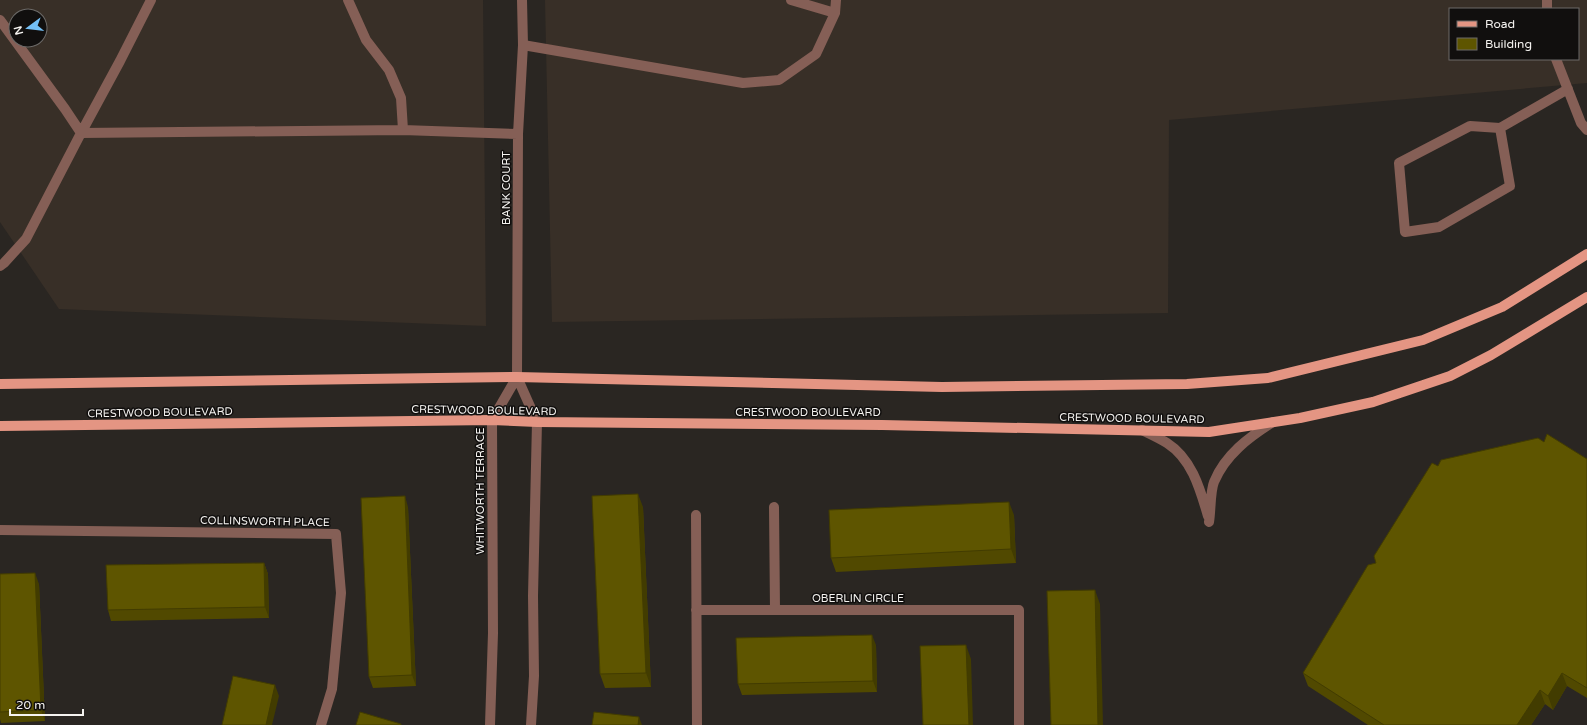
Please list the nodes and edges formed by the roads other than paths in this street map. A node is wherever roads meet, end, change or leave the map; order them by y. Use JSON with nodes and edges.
{"nodes":[{"id":1,"x":151,"y":0,"type":"edge"},
{"id":2,"x":348,"y":0,"type":"edge"},
{"id":3,"x":522,"y":0,"type":"edge"},
{"id":4,"x":790,"y":0,"type":"edge"},
{"id":5,"x":836,"y":0,"type":"edge"},
{"id":6,"x":835,"y":13,"type":"junction"},
{"id":7,"x":0,"y":20,"type":"edge"},
{"id":8,"x":523,"y":45,"type":"junction"},
{"id":9,"x":1556,"y":60,"type":"edge"},
{"id":10,"x":1568,"y":89,"type":"junction"},
{"id":11,"x":1500,"y":128,"type":"junction"},
{"id":12,"x":403,"y":130,"type":"junction"},
{"id":13,"x":1587,"y":130,"type":"edge"},
{"id":14,"x":81,"y":133,"type":"junction"},
{"id":15,"x":518,"y":134,"type":"junction"},
{"id":16,"x":1587,"y":254,"type":"edge"},
{"id":17,"x":0,"y":266,"type":"edge"},
{"id":18,"x":1587,"y":297,"type":"edge"},
{"id":19,"x":517,"y":377,"type":"junction"},
{"id":20,"x":0,"y":384,"type":"edge"},
{"id":21,"x":492,"y":420,"type":"junction"},
{"id":22,"x":538,"y":422,"type":"junction"},
{"id":23,"x":1273,"y":422,"type":"junction"},
{"id":24,"x":0,"y":426,"type":"edge"},
{"id":25,"x":1142,"y":430,"type":"junction"},
{"id":26,"x":774,"y":507,"type":"dead end"},
{"id":27,"x":696,"y":515,"type":"dead end"},
{"id":28,"x":0,"y":530,"type":"edge"},
{"id":29,"x":696,"y":610,"type":"junction"},
{"id":30,"x":775,"y":610,"type":"junction"},
{"id":31,"x":321,"y":725,"type":"edge"},
{"id":32,"x":490,"y":725,"type":"edge"},
{"id":33,"x":531,"y":725,"type":"edge"},
{"id":34,"x":697,"y":725,"type":"edge"},
{"id":35,"x":1019,"y":725,"type":"edge"}],
"edges":[{"from":1,"to":14,"type":"street"},
{"from":2,"to":12,"type":"street"},
{"from":3,"to":8,"type":"street","name":"BANK COURT"},
{"from":4,"to":6,"type":"street"},
{"from":5,"to":6,"type":"street"},
{"from":6,"to":8,"type":"street"},
{"from":7,"to":14,"type":"street"},
{"from":8,"to":15,"type":"street","name":"BANK COURT"},
{"from":9,"to":10,"type":"street"},
{"from":10,"to":11,"type":"street"},
{"from":10,"to":13,"type":"street"},
{"from":11,"to":11,"type":"street"},
{"from":12,"to":14,"type":"street"},
{"from":12,"to":15,"type":"street"},
{"from":14,"to":17,"type":"street"},
{"from":15,"to":19,"type":"street","name":"BANK COURT"},
{"from":16,"to":19,"type":"main road"},
{"from":18,"to":23,"type":"main road","name":"CRESTWOOD BOULEVARD"},
{"from":19,"to":20,"type":"main road"},
{"from":19,"to":21,"type":"street","name":"WHITWORTH TERRACE"},
{"from":19,"to":22,"type":"street"},
{"from":21,"to":22,"type":"main road","name":"CRESTWOOD BOULEVARD"},
{"from":21,"to":24,"type":"main road","name":"CRESTWOOD BOULEVARD"},
{"from":21,"to":32,"type":"street","name":"WHITWORTH TERRACE"},
{"from":22,"to":25,"type":"main road","name":"CRESTWOOD BOULEVARD"},
{"from":22,"to":33,"type":"street"},
{"from":23,"to":25,"type":"main road","name":"CRESTWOOD BOULEVARD"},
{"from":23,"to":25,"type":"street"},
{"from":26,"to":30,"type":"street"},
{"from":27,"to":29,"type":"street"},
{"from":28,"to":31,"type":"street","name":"COLLINSWORTH PLACE"},
{"from":29,"to":30,"type":"street","name":"OBERLIN CIRCLE"},
{"from":29,"to":34,"type":"street"},
{"from":30,"to":35,"type":"street","name":"OBERLIN CIRCLE"}]}
